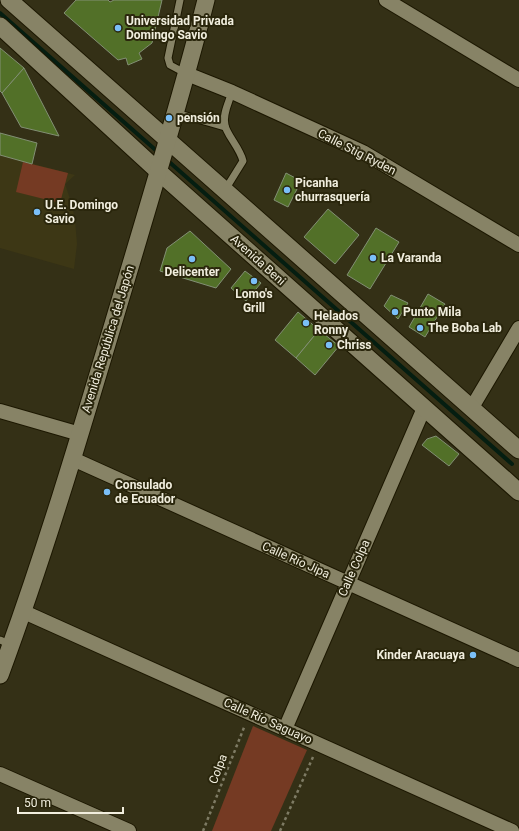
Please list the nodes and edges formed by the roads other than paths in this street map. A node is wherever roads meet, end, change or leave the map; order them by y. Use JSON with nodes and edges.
{"nodes":[{"id":1,"x":9,"y":0,"type":"edge"},
{"id":2,"x":180,"y":0,"type":"edge"},
{"id":3,"x":206,"y":0,"type":"edge"},
{"id":4,"x":386,"y":0,"type":"edge"},
{"id":5,"x":0,"y":26,"type":"edge"},
{"id":6,"x":187,"y":74,"type":"junction"},
{"id":7,"x":519,"y":80,"type":"edge"},
{"id":8,"x":232,"y":92,"type":"junction"},
{"id":9,"x":176,"y":113,"type":"junction"},
{"id":10,"x":225,"y":127,"type":"junction"},
{"id":11,"x":168,"y":142,"type":"junction"},
{"id":12,"x":160,"y":169,"type":"junction"},
{"id":13,"x":225,"y":190,"type":"junction"},
{"id":14,"x":519,"y":245,"type":"edge"},
{"id":15,"x":519,"y":328,"type":"edge"},
{"id":16,"x":424,"y":408,"type":"junction"},
{"id":17,"x":471,"y":409,"type":"junction"},
{"id":18,"x":0,"y":411,"type":"edge"},
{"id":19,"x":80,"y":434,"type":"junction"},
{"id":20,"x":519,"y":450,"type":"edge"},
{"id":21,"x":73,"y":459,"type":"junction"},
{"id":22,"x":519,"y":492,"type":"edge"},
{"id":23,"x":348,"y":583,"type":"junction"},
{"id":24,"x":24,"y":612,"type":"junction"},
{"id":25,"x":6,"y":642,"type":"edge"},
{"id":26,"x":519,"y":660,"type":"edge"},
{"id":27,"x":0,"y":675,"type":"edge"},
{"id":28,"x":285,"y":729,"type":"junction"},
{"id":29,"x":0,"y":774,"type":"edge"},
{"id":30,"x":519,"y":827,"type":"edge"},
{"id":31,"x":130,"y":831,"type":"edge"},
{"id":32,"x":512,"y":831,"type":"edge"},
{"id":33,"x":517,"y":831,"type":"edge"}],
"edges":[{"from":1,"to":11,"type":"street"},
{"from":2,"to":6,"type":"lane"},
{"from":3,"to":6,"type":"street","name":"Avenida República del Japón"},
{"from":4,"to":7,"type":"street"},
{"from":5,"to":12,"type":"street","name":"Avenida Beni"},
{"from":6,"to":8,"type":"street","name":"Calle Stig Ryden"},
{"from":6,"to":9,"type":"street","name":"Avenida República del Japón"},
{"from":8,"to":10,"type":"lane"},
{"from":8,"to":14,"type":"street","name":"Calle Stig Ryden"},
{"from":9,"to":10,"type":"lane"},
{"from":9,"to":11,"type":"street","name":"Avenida República del Japón"},
{"from":10,"to":13,"type":"lane"},
{"from":11,"to":12,"type":"street","name":"Avenida República del Japón"},
{"from":11,"to":13,"type":"street"},
{"from":12,"to":16,"type":"street","name":"Avenida Beni"},
{"from":12,"to":19,"type":"street","name":"Avenida República del Japón"},
{"from":13,"to":17,"type":"street"},
{"from":15,"to":17,"type":"street"},
{"from":16,"to":22,"type":"street","name":"Avenida Beni"},
{"from":16,"to":23,"type":"street","name":"Calle Colpa"},
{"from":17,"to":20,"type":"street"},
{"from":18,"to":19,"type":"street"},
{"from":19,"to":21,"type":"street","name":"Avenida República del Japón"},
{"from":21,"to":23,"type":"street","name":"Calle Río Jipa"},
{"from":21,"to":24,"type":"street","name":"Avenida República del Japón"},
{"from":23,"to":26,"type":"street","name":"Calle Río Jipa"},
{"from":23,"to":28,"type":"street","name":"Calle Colpa"},
{"from":24,"to":25,"type":"street","name":"Avenida República del Japón"},
{"from":24,"to":28,"type":"street","name":"Calle Río Saguayo"},
{"from":25,"to":27,"type":"street","name":"Avenida República del Japón"},
{"from":28,"to":32,"type":"street","name":"Calle Río Saguayo"},
{"from":29,"to":31,"type":"street"},
{"from":30,"to":33,"type":"street"}]}
